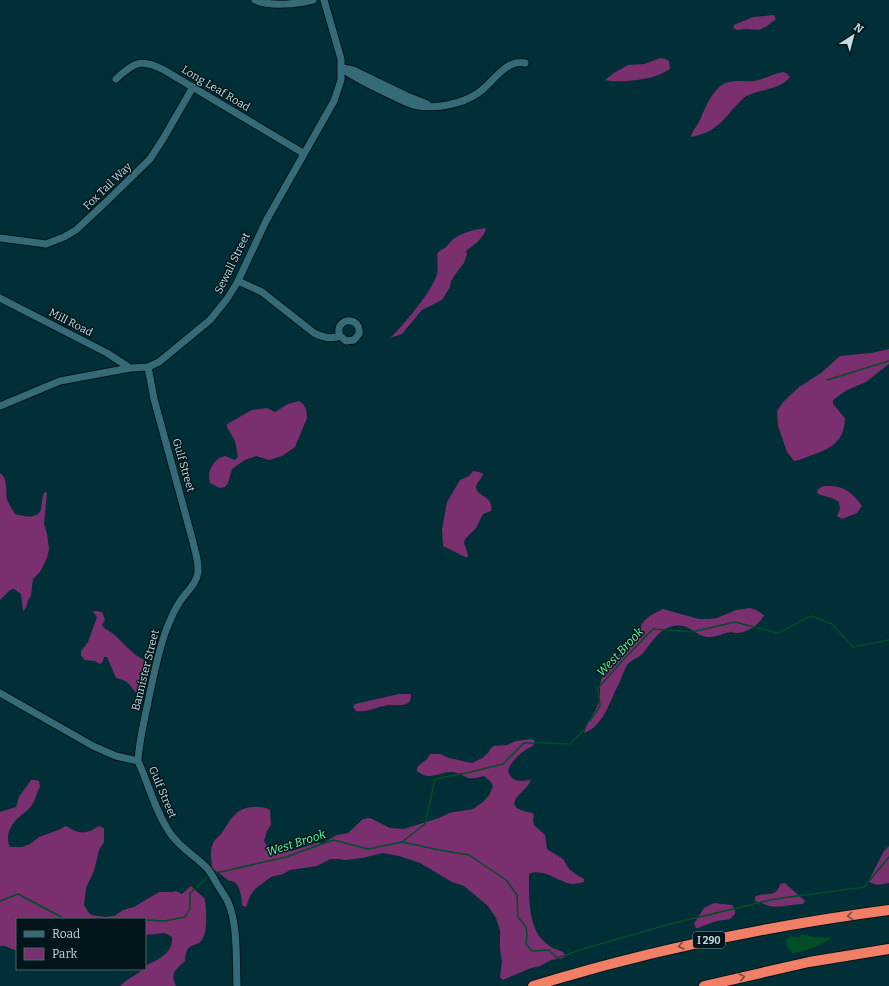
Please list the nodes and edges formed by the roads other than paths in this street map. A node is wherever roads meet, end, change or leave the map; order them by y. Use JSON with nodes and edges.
{"nodes":[{"id":1,"x":255,"y":0,"type":"edge"},
{"id":2,"x":313,"y":0,"type":"edge"},
{"id":3,"x":324,"y":0,"type":"edge"},
{"id":4,"x":525,"y":63,"type":"dead end"},
{"id":5,"x":341,"y":68,"type":"junction"},
{"id":6,"x":116,"y":79,"type":"dead end"},
{"id":7,"x":192,"y":87,"type":"junction"},
{"id":8,"x":303,"y":154,"type":"junction"},
{"id":9,"x":0,"y":238,"type":"edge"},
{"id":10,"x":238,"y":280,"type":"junction"},
{"id":11,"x":0,"y":298,"type":"edge"},
{"id":12,"x":340,"y":336,"type":"dead end"},
{"id":13,"x":148,"y":367,"type":"junction"},
{"id":14,"x":130,"y":368,"type":"junction"},
{"id":15,"x":0,"y":406,"type":"edge"},
{"id":16,"x":188,"y":590,"type":"joint"},
{"id":17,"x":0,"y":693,"type":"edge"},
{"id":18,"x":138,"y":761,"type":"junction"},
{"id":19,"x":889,"y":910,"type":"edge"},
{"id":20,"x":889,"y":949,"type":"edge"},
{"id":21,"x":237,"y":986,"type":"edge"},
{"id":22,"x":533,"y":986,"type":"edge"},
{"id":23,"x":704,"y":986,"type":"edge"}],
"edges":[{"from":1,"to":2,"type":"street"},
{"from":3,"to":5,"type":"street","name":"Sewall Street"},
{"from":4,"to":5,"type":"street"},
{"from":5,"to":8,"type":"street","name":"Sewall Street"},
{"from":6,"to":7,"type":"street","name":"Long Leaf Road"},
{"from":7,"to":8,"type":"street","name":"Long Leaf Road"},
{"from":7,"to":9,"type":"street","name":"Fox Tail Way"},
{"from":8,"to":10,"type":"street","name":"Sewall Street"},
{"from":10,"to":12,"type":"street"},
{"from":10,"to":13,"type":"street","name":"Sewall Street"},
{"from":11,"to":14,"type":"street","name":"Mill Road"},
{"from":13,"to":14,"type":"street","name":"Sewall Street"},
{"from":13,"to":16,"type":"street","name":"Gulf Street"},
{"from":14,"to":15,"type":"street","name":"Sewall Street"},
{"from":16,"to":18,"type":"street","name":"Bannister Street"},
{"from":17,"to":18,"type":"street","name":"Gulf Street"},
{"from":18,"to":21,"type":"street","name":"Gulf Street"},
{"from":19,"to":22,"type":"highway","number":"I 290","one_way":true},
{"from":23,"to":20,"type":"highway","one_way":true}]}
